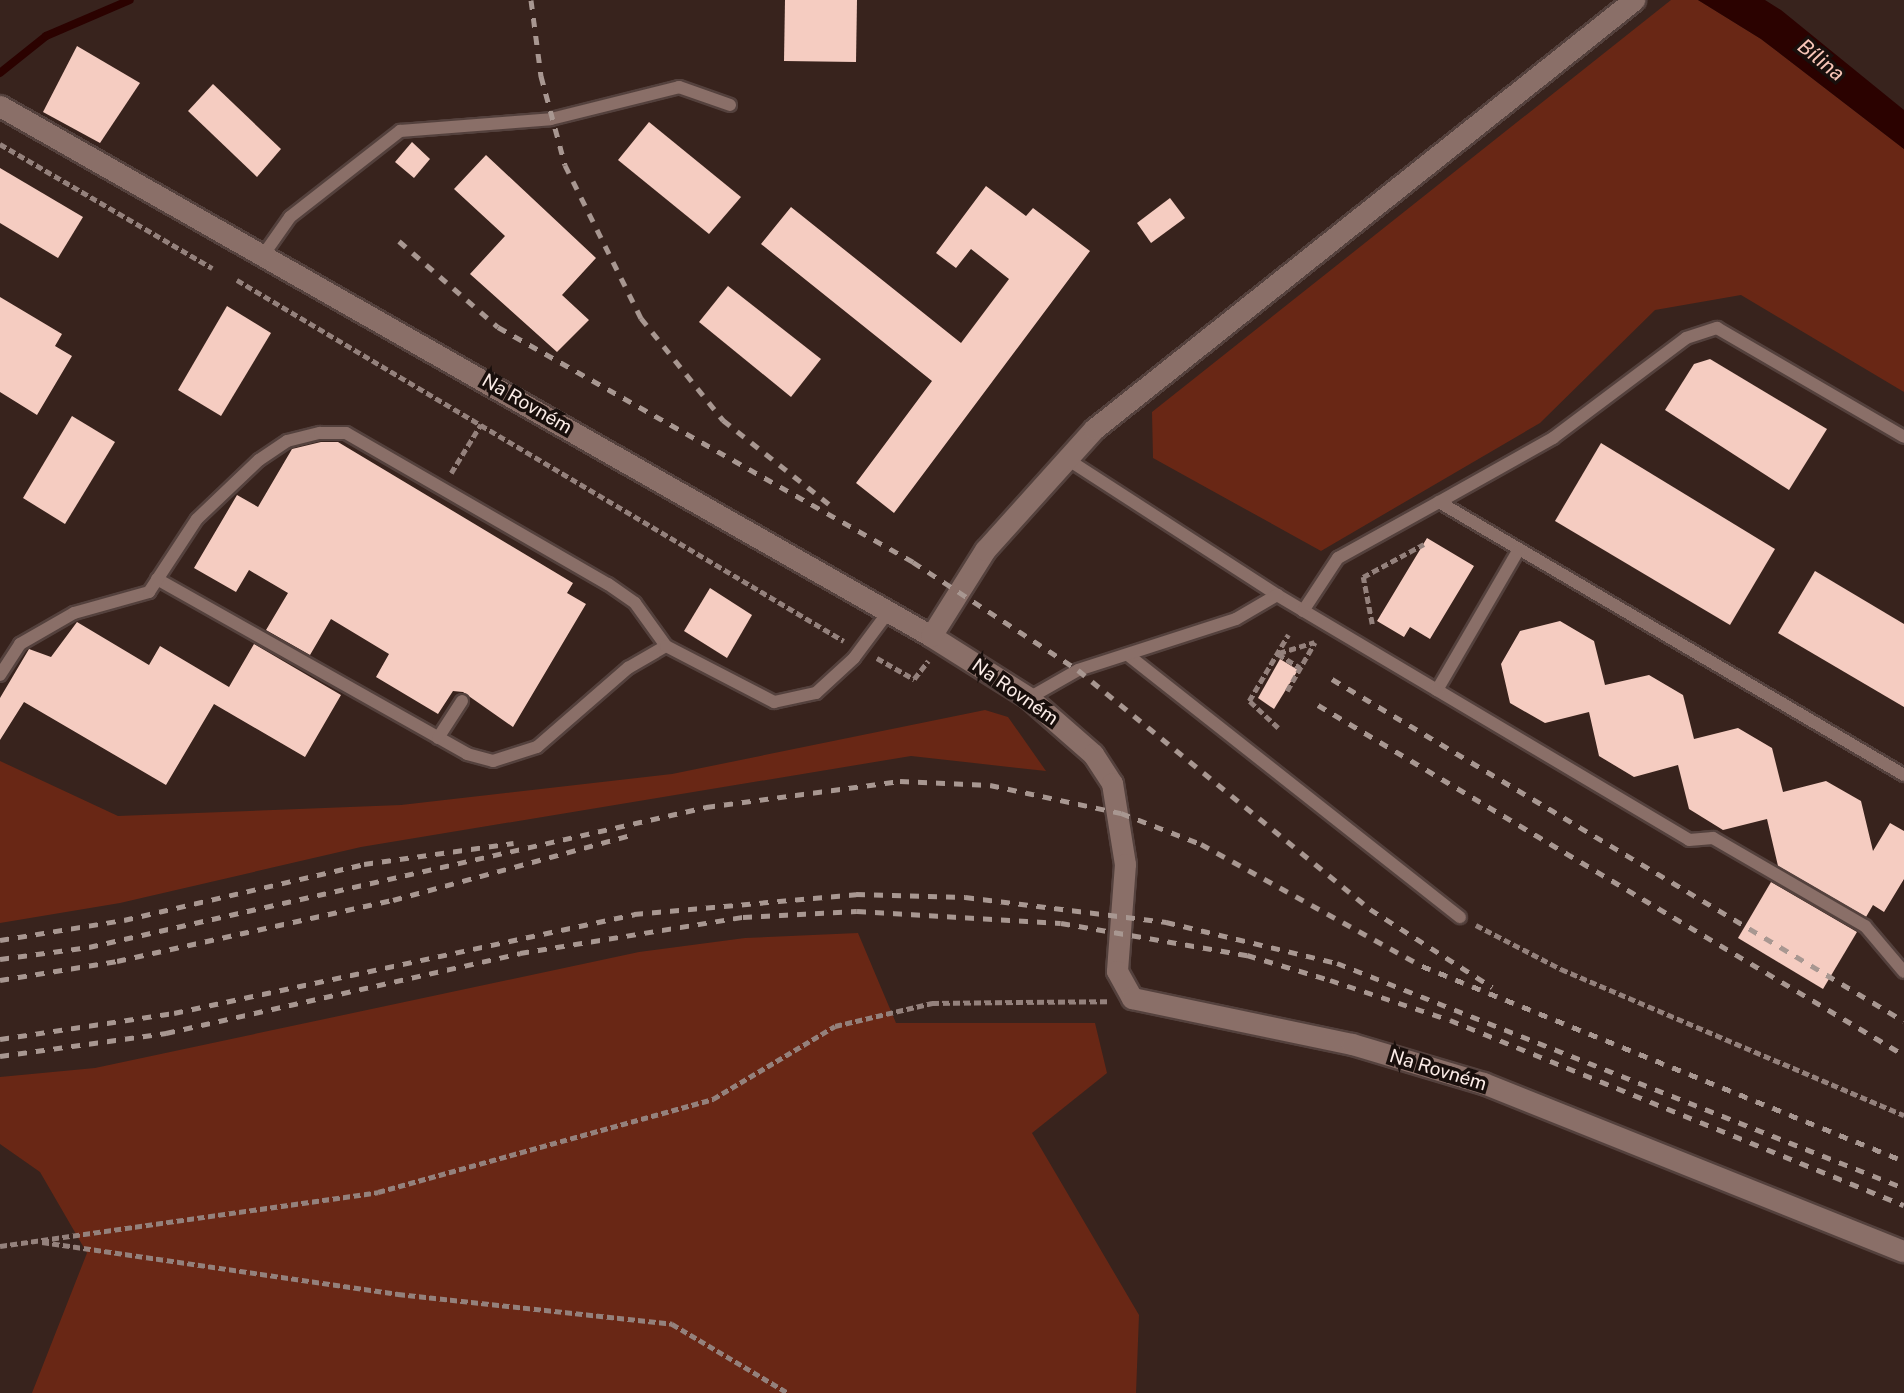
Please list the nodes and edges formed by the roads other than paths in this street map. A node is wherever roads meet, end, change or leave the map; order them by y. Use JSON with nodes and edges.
{"nodes":[{"id":1,"x":1628,"y":5,"type":"edge"},
{"id":2,"x":730,"y":105,"type":"dead end"},
{"id":3,"x":5,"y":109,"type":"edge"},
{"id":4,"x":264,"y":254,"type":"junction"},
{"id":5,"x":1904,"y":437,"type":"edge"},
{"id":6,"x":1067,"y":459,"type":"junction"},
{"id":7,"x":1438,"y":502,"type":"junction"},
{"id":8,"x":1519,"y":549,"type":"junction"},
{"id":9,"x":157,"y":579,"type":"junction"},
{"id":10,"x":1277,"y":595,"type":"junction"},
{"id":11,"x":889,"y":611,"type":"junction"},
{"id":12,"x":1303,"y":611,"type":"junction"},
{"id":13,"x":931,"y":636,"type":"junction"},
{"id":14,"x":666,"y":646,"type":"junction"},
{"id":15,"x":1128,"y":655,"type":"junction"},
{"id":16,"x":0,"y":675,"type":"edge"},
{"id":17,"x":1437,"y":690,"type":"junction"},
{"id":18,"x":1030,"y":698,"type":"junction"},
{"id":19,"x":462,"y":701,"type":"dead end"},
{"id":20,"x":438,"y":738,"type":"junction"},
{"id":21,"x":1904,"y":775,"type":"edge"},
{"id":22,"x":1460,"y":917,"type":"road end"},
{"id":23,"x":1902,"y":967,"type":"edge"},
{"id":24,"x":1904,"y":1251,"type":"edge"}],
"edges":[{"from":1,"to":6,"type":"street"},
{"from":2,"to":4,"type":"lane"},
{"from":3,"to":4,"type":"street","name":"Na Rovném"},
{"from":4,"to":11,"type":"street","name":"Na Rovném"},
{"from":5,"to":7,"type":"lane"},
{"from":6,"to":10,"type":"lane"},
{"from":6,"to":13,"type":"street"},
{"from":7,"to":8,"type":"lane"},
{"from":7,"to":12,"type":"lane"},
{"from":8,"to":17,"type":"lane"},
{"from":8,"to":21,"type":"lane"},
{"from":9,"to":14,"type":"lane"},
{"from":9,"to":16,"type":"lane"},
{"from":9,"to":20,"type":"lane"},
{"from":10,"to":12,"type":"lane"},
{"from":10,"to":15,"type":"lane"},
{"from":11,"to":13,"type":"street","name":"Na Rovném"},
{"from":11,"to":14,"type":"lane"},
{"from":12,"to":17,"type":"lane"},
{"from":13,"to":18,"type":"street","name":"Na Rovném"},
{"from":14,"to":20,"type":"lane"},
{"from":15,"to":18,"type":"lane"},
{"from":15,"to":22,"type":"lane"},
{"from":17,"to":23,"type":"lane"},
{"from":18,"to":24,"type":"street","name":"Na Rovném"},
{"from":19,"to":20,"type":"lane"}]}
